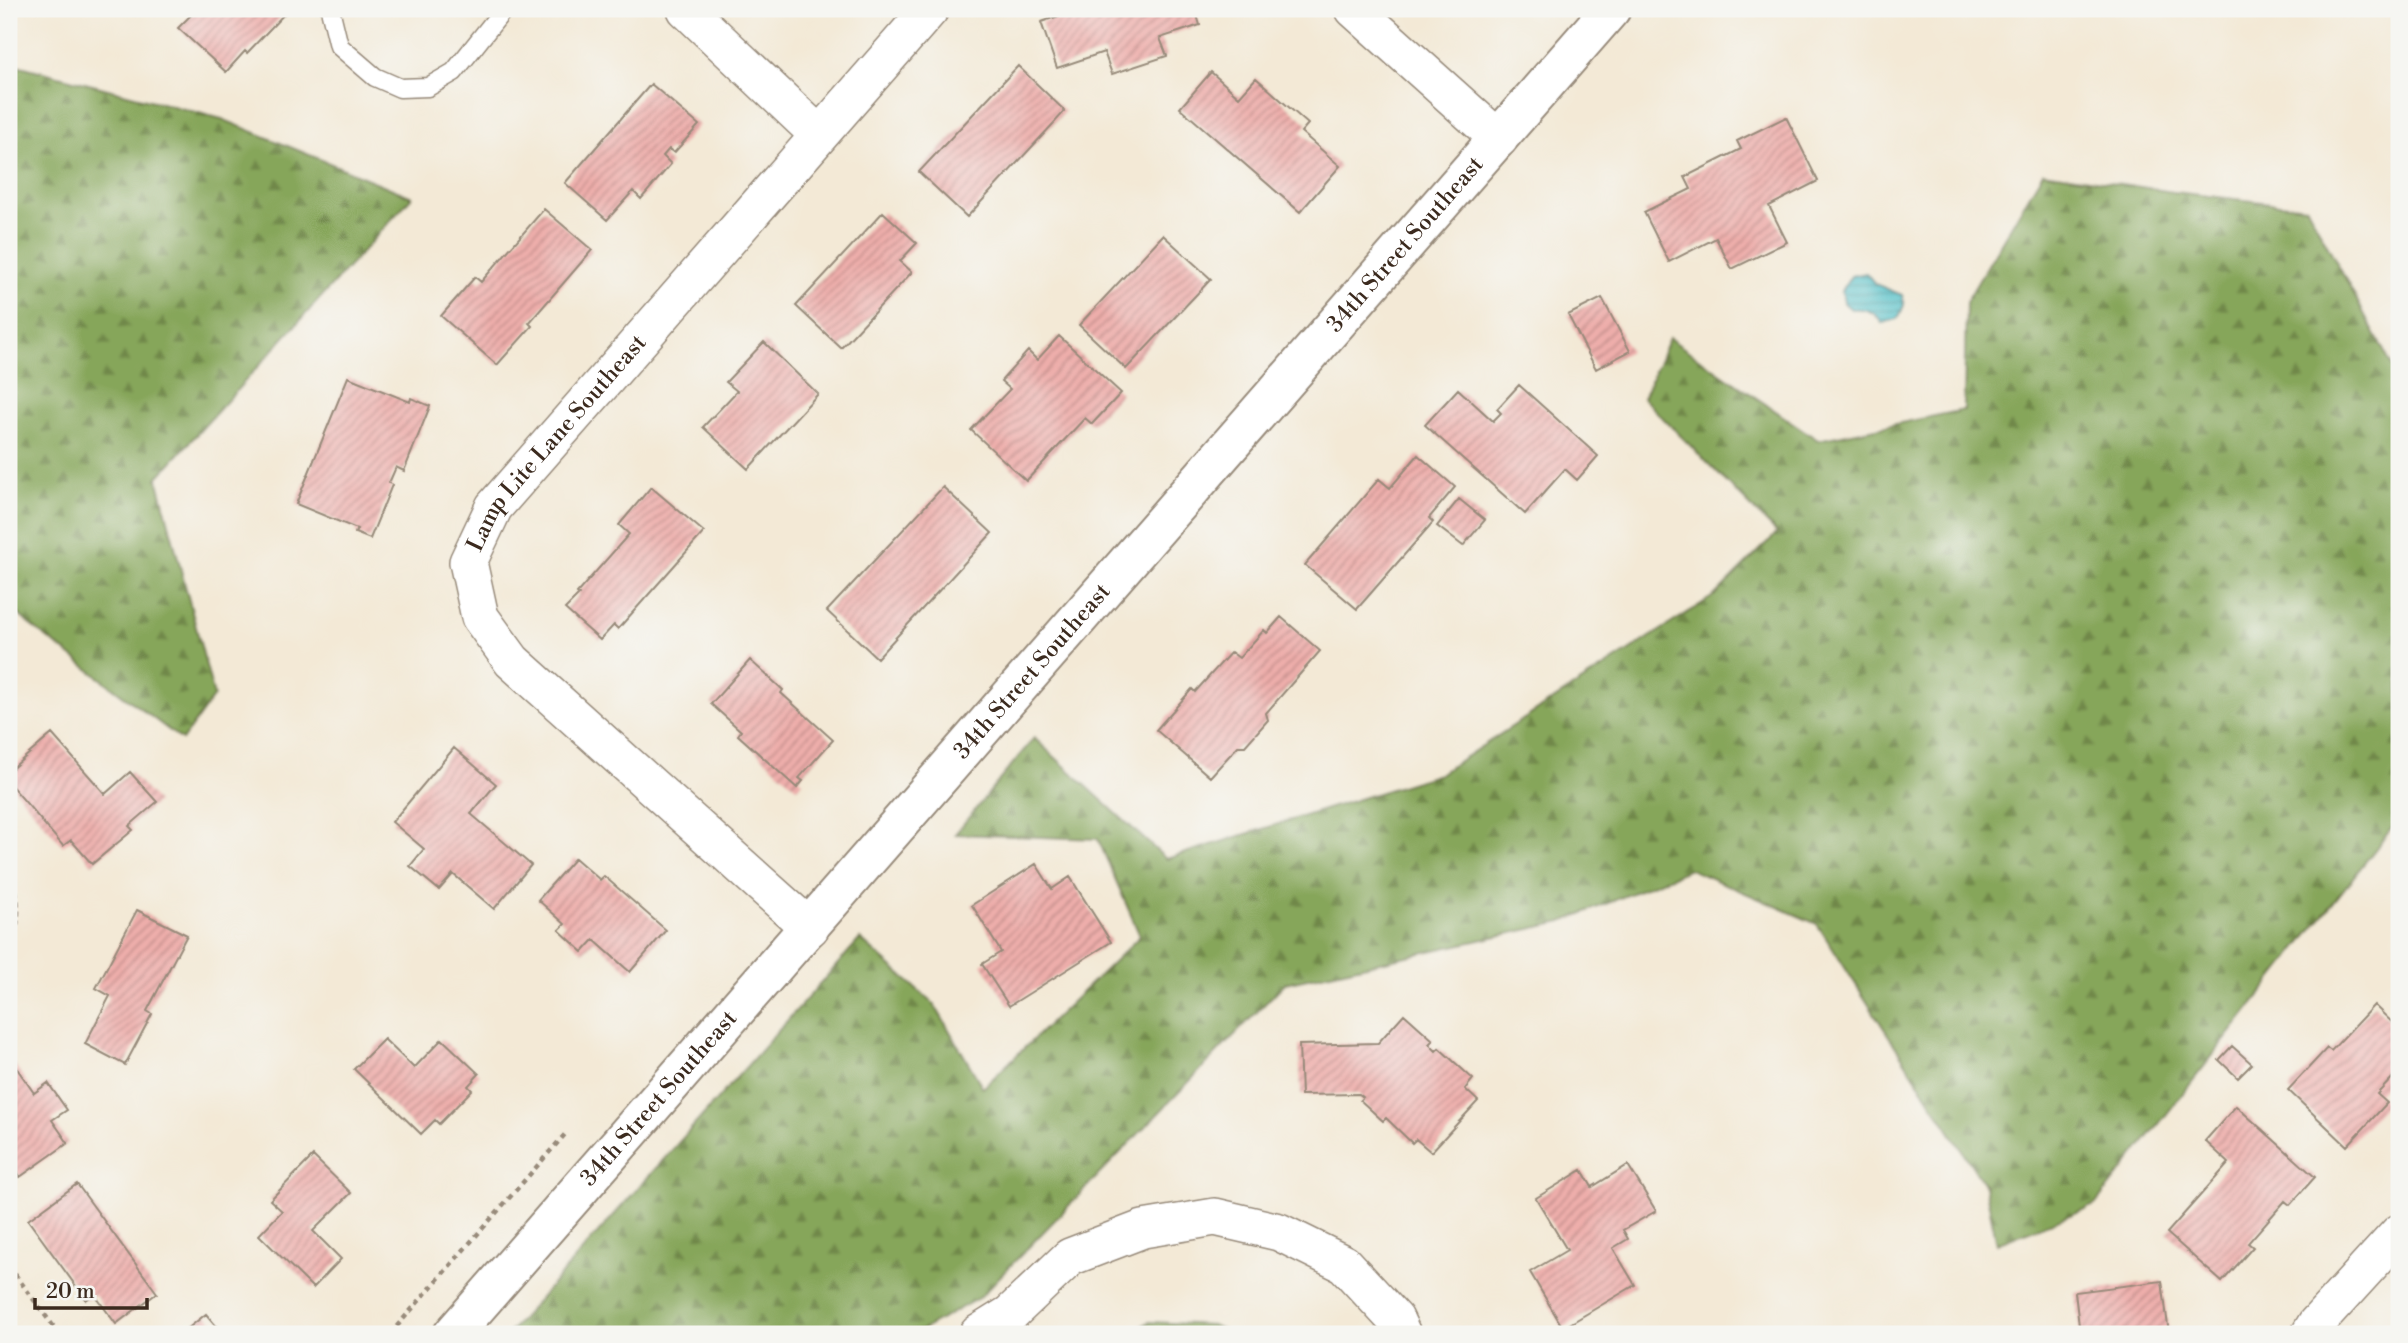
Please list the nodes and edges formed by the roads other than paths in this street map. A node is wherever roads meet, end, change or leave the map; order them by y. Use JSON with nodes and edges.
{"nodes":[{"id":1,"x":330,"y":9,"type":"edge"},
{"id":2,"x":504,"y":9,"type":"edge"},
{"id":3,"x":686,"y":9,"type":"edge"},
{"id":4,"x":930,"y":9,"type":"edge"},
{"id":5,"x":1354,"y":9,"type":"edge"},
{"id":6,"x":1611,"y":9,"type":"edge"},
{"id":7,"x":819,"y":135,"type":"junction"},
{"id":8,"x":1499,"y":139,"type":"junction"},
{"id":9,"x":810,"y":928,"type":"junction"},
{"id":10,"x":2399,"y":1233,"type":"edge"},
{"id":11,"x":453,"y":1334,"type":"edge"},
{"id":12,"x":978,"y":1334,"type":"edge"},
{"id":13,"x":1402,"y":1334,"type":"edge"},
{"id":14,"x":2310,"y":1334,"type":"edge"}],
"edges":[{"from":1,"to":2,"type":"lane"},
{"from":3,"to":7,"type":"street"},
{"from":4,"to":7,"type":"street","name":"Lamp Lite Lane Southeast"},
{"from":5,"to":8,"type":"street"},
{"from":6,"to":8,"type":"street","name":"34th Street Southeast"},
{"from":7,"to":9,"type":"street","name":"Lamp Lite Lane Southeast"},
{"from":8,"to":9,"type":"street","name":"34th Street Southeast"},
{"from":9,"to":11,"type":"street","name":"34th Street Southeast"},
{"from":10,"to":14,"type":"street"},
{"from":12,"to":13,"type":"street"}]}
